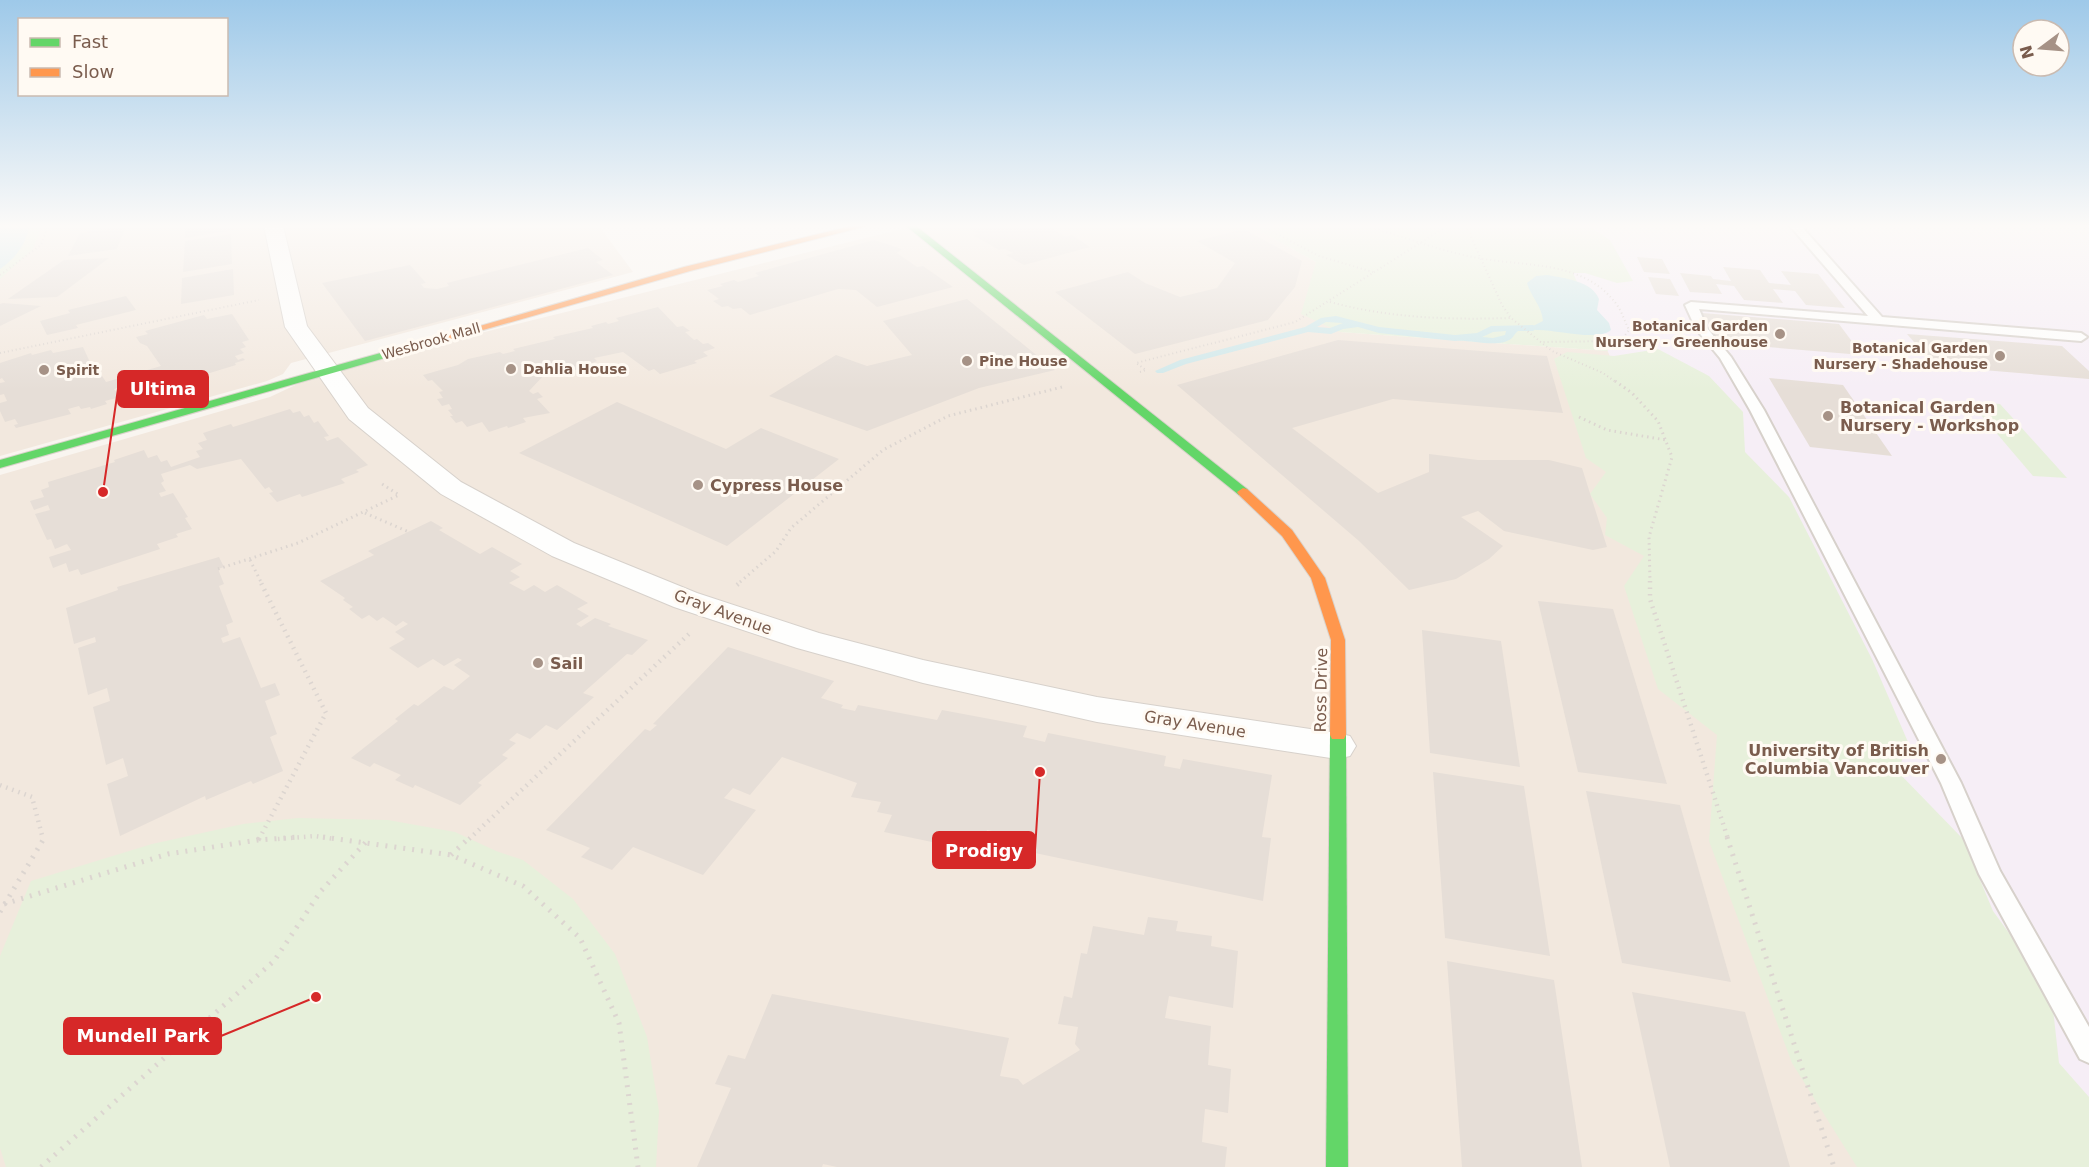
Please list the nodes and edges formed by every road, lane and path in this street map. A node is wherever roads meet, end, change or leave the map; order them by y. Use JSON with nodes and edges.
{"nodes":[{"id":1,"x":280,"y":280,"type":"edge"},
{"id":2,"x":647,"y":280,"type":"edge"},
{"id":3,"x":978,"y":280,"type":"edge"},
{"id":4,"x":1362,"y":280,"type":"edge"},
{"id":5,"x":1491,"y":280,"type":"edge"},
{"id":6,"x":1589,"y":280,"type":"edge"},
{"id":7,"x":1843,"y":280,"type":"edge"},
{"id":8,"x":283,"y":294,"type":"junction"},
{"id":9,"x":1330,"y":302,"type":"junction"},
{"id":10,"x":1511,"y":318,"type":"junction"},
{"id":11,"x":1879,"y":321,"type":"junction"},
{"id":12,"x":2081,"y":337,"type":"dead end"},
{"id":13,"x":1539,"y":342,"type":"junction"},
{"id":14,"x":0,"y":353,"type":"edge"},
{"id":15,"x":323,"y":372,"type":"junction"},
{"id":16,"x":1105,"y":380,"type":"junction"},
{"id":17,"x":1579,"y":417,"type":"dead end"},
{"id":18,"x":1666,"y":440,"type":"junction"},
{"id":19,"x":0,"y":464,"type":"edge"},
{"id":20,"x":379,"y":482,"type":"dead end"},
{"id":21,"x":364,"y":512,"type":"junction"},
{"id":22,"x":409,"y":532,"type":"dead end"},
{"id":23,"x":250,"y":560,"type":"junction"},
{"id":24,"x":218,"y":569,"type":"dead end"},
{"id":25,"x":714,"y":610,"type":"junction"},
{"id":26,"x":1337,"y":746,"type":"junction"},
{"id":27,"x":0,"y":785,"type":"edge"},
{"id":28,"x":258,"y":840,"type":"junction"},
{"id":29,"x":366,"y":842,"type":"junction"},
{"id":30,"x":451,"y":855,"type":"junction"},
{"id":31,"x":4,"y":904,"type":"junction"},
{"id":32,"x":0,"y":912,"type":"edge"},
{"id":33,"x":2089,"y":1052,"type":"edge"},
{"id":34,"x":41,"y":1167,"type":"edge"},
{"id":35,"x":638,"y":1167,"type":"edge"},
{"id":36,"x":1336,"y":1167,"type":"edge"},
{"id":37,"x":1834,"y":1167,"type":"edge"}],
"edges":[{"from":1,"to":8,"type":"street","name":"Gray Avenue"},
{"from":2,"to":15,"type":"street","name":"Wesbrook Mall"},
{"from":3,"to":16,"type":"street","name":"Ross Drive"},
{"from":4,"to":9,"type":"path"},
{"from":5,"to":10,"type":"path"},
{"from":6,"to":13,"type":"path"},
{"from":7,"to":11,"type":"lane"},
{"from":8,"to":14,"type":"path"},
{"from":8,"to":15,"type":"street","name":"Gray Avenue"},
{"from":9,"to":10,"type":"path"},
{"from":9,"to":16,"type":"path"},
{"from":10,"to":13,"type":"path"},
{"from":11,"to":12,"type":"lane"},
{"from":11,"to":33,"type":"lane"},
{"from":13,"to":18,"type":"path"},
{"from":15,"to":19,"type":"street","name":"Wesbrook Mall"},
{"from":15,"to":25,"type":"street","name":"Gray Avenue"},
{"from":16,"to":25,"type":"path"},
{"from":16,"to":26,"type":"street","name":"Ross Drive"},
{"from":17,"to":18,"type":"path"},
{"from":18,"to":37,"type":"path"},
{"from":20,"to":21,"type":"path"},
{"from":21,"to":22,"type":"path"},
{"from":21,"to":23,"type":"path"},
{"from":23,"to":24,"type":"path"},
{"from":23,"to":28,"type":"path"},
{"from":25,"to":26,"type":"street","name":"Gray Avenue"},
{"from":25,"to":30,"type":"path"},
{"from":26,"to":36,"type":"street","name":"Ross Drive"},
{"from":27,"to":31,"type":"path"},
{"from":28,"to":29,"type":"path"},
{"from":28,"to":31,"type":"path"},
{"from":29,"to":30,"type":"path"},
{"from":29,"to":34,"type":"path"},
{"from":30,"to":35,"type":"path"},
{"from":31,"to":32,"type":"path"}]}
